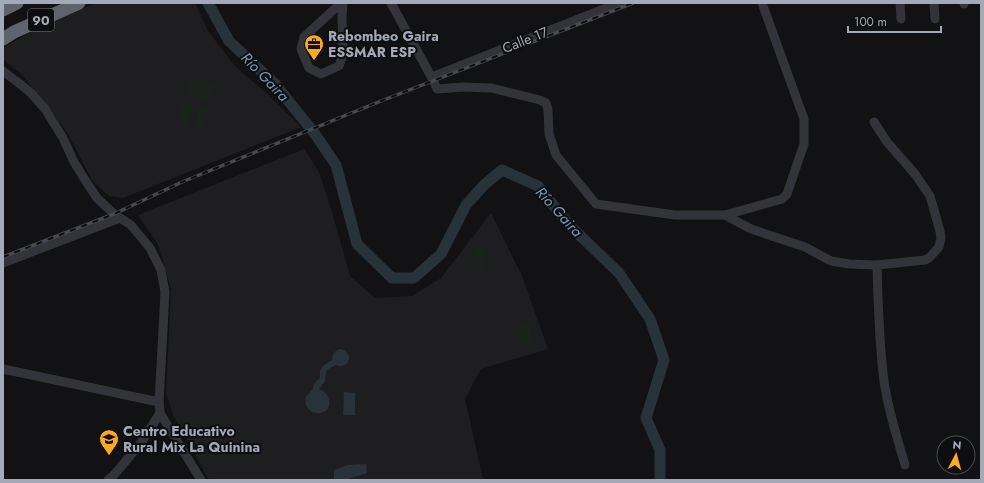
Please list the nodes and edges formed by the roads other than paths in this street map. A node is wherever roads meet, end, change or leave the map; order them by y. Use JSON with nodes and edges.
{"nodes":[{"id":1,"x":7,"y":3,"type":"edge"},
{"id":2,"x":17,"y":3,"type":"edge"},
{"id":3,"x":79,"y":3,"type":"edge"},
{"id":4,"x":342,"y":3,"type":"edge"},
{"id":5,"x":392,"y":3,"type":"edge"},
{"id":6,"x":619,"y":3,"type":"edge"},
{"id":7,"x":762,"y":3,"type":"edge"},
{"id":8,"x":900,"y":3,"type":"edge"},
{"id":9,"x":934,"y":3,"type":"edge"},
{"id":10,"x":3,"y":5,"type":"edge"},
{"id":11,"x":3,"y":10,"type":"edge"},
{"id":12,"x":901,"y":18,"type":"dead end"},
{"id":13,"x":935,"y":19,"type":"dead end"},
{"id":14,"x":3,"y":39,"type":"edge"},
{"id":15,"x":3,"y":71,"type":"edge"},
{"id":16,"x":432,"y":77,"type":"junction"},
{"id":17,"x":874,"y":122,"type":"dead end"},
{"id":18,"x":725,"y":215,"type":"junction"},
{"id":19,"x":120,"y":218,"type":"junction"},
{"id":20,"x":3,"y":263,"type":"edge"},
{"id":21,"x":877,"y":265,"type":"junction"},
{"id":22,"x":3,"y":369,"type":"edge"},
{"id":23,"x":159,"y":402,"type":"junction"},
{"id":24,"x":160,"y":413,"type":"junction"},
{"id":25,"x":905,"y":465,"type":"dead end"},
{"id":26,"x":108,"y":480,"type":"edge"},
{"id":27,"x":200,"y":480,"type":"edge"}],
"edges":[{"from":1,"to":10,"type":"highway"},
{"from":2,"to":11,"type":"highway","number":"90"},
{"from":3,"to":14,"type":"highway","number":"90"},
{"from":4,"to":4,"type":"street"},
{"from":5,"to":16,"type":"street"},
{"from":6,"to":16,"type":"street","name":"Calle 17"},
{"from":7,"to":18,"type":"street"},
{"from":8,"to":12,"type":"street"},
{"from":9,"to":13,"type":"street"},
{"from":15,"to":19,"type":"street"},
{"from":16,"to":18,"type":"street"},
{"from":17,"to":21,"type":"street"},
{"from":18,"to":21,"type":"street"},
{"from":19,"to":20,"type":"street"},
{"from":19,"to":23,"type":"street"},
{"from":21,"to":25,"type":"street"},
{"from":22,"to":23,"type":"street"},
{"from":23,"to":24,"type":"street"},
{"from":24,"to":26,"type":"street"},
{"from":24,"to":27,"type":"street"}]}
